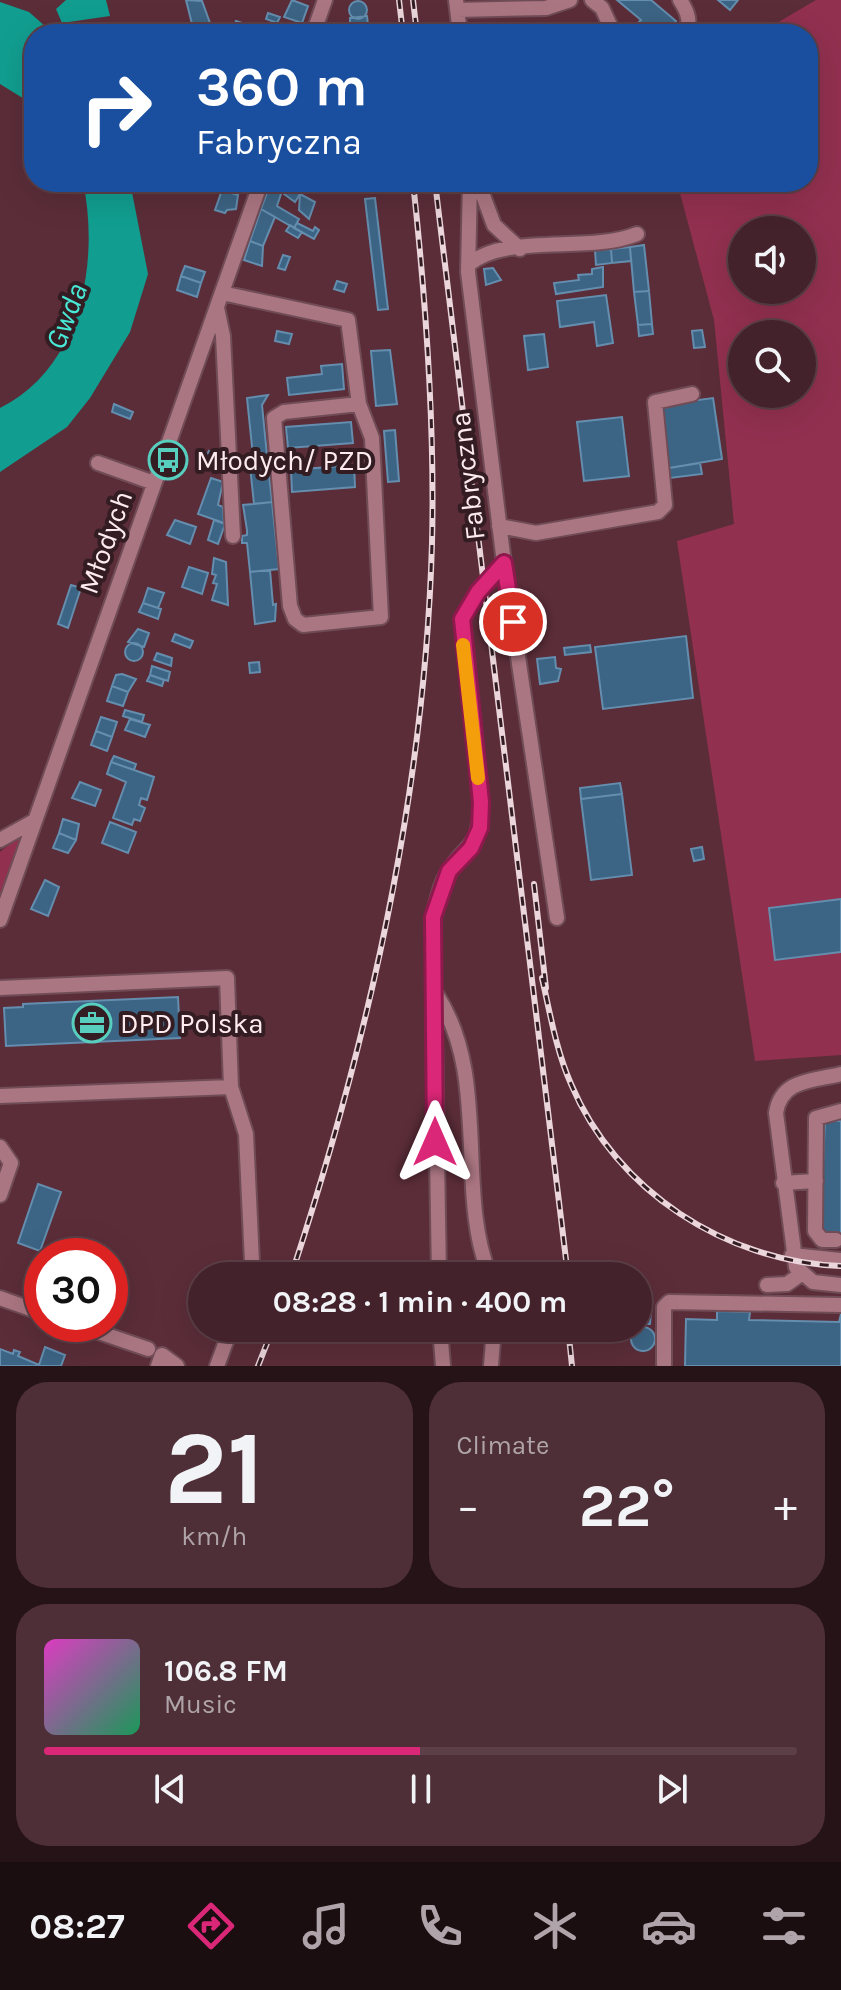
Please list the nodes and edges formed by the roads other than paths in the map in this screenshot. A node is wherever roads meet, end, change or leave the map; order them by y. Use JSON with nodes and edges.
{"nodes":[{"id":1,"x":325,"y":0,"type":"edge"},
{"id":2,"x":570,"y":0,"type":"edge"},
{"id":3,"x":592,"y":0,"type":"edge"},
{"id":4,"x":680,"y":0,"type":"edge"},
{"id":5,"x":456,"y":5,"type":"edge"},
{"id":6,"x":317,"y":24,"type":"edge"},
{"id":7,"x":609,"y":24,"type":"edge"},
{"id":8,"x":689,"y":24,"type":"edge"},
{"id":9,"x":257,"y":192,"type":"edge"},
{"id":10,"x":470,"y":192,"type":"edge"},
{"id":11,"x":482,"y":192,"type":"edge"},
{"id":12,"x":637,"y":234,"type":"dead end"},
{"id":13,"x":520,"y":249,"type":"junction"},
{"id":14,"x":468,"y":265,"type":"junction"},
{"id":15,"x":222,"y":293,"type":"junction"},
{"id":16,"x":217,"y":307,"type":"junction"},
{"id":17,"x":692,"y":394,"type":"dead end"},
{"id":18,"x":359,"y":404,"type":"junction"},
{"id":19,"x":98,"y":463,"type":"dead end"},
{"id":20,"x":154,"y":483,"type":"junction"},
{"id":21,"x":499,"y":526,"type":"junction"},
{"id":22,"x":233,"y":536,"type":"dead end"},
{"id":23,"x":504,"y":563,"type":"junction"},
{"id":24,"x":34,"y":821,"type":"junction"},
{"id":25,"x":0,"y":840,"type":"edge"},
{"id":26,"x":1,"y":914,"type":"edge"},
{"id":27,"x":557,"y":918,"type":"dead end"},
{"id":28,"x":0,"y":988,"type":"edge"},
{"id":29,"x":436,"y":994,"type":"junction"},
{"id":30,"x":841,"y":1074,"type":"edge"},
{"id":31,"x":231,"y":1087,"type":"junction"},
{"id":32,"x":0,"y":1096,"type":"edge"},
{"id":33,"x":841,"y":1111,"type":"edge"},
{"id":34,"x":0,"y":1147,"type":"edge"},
{"id":35,"x":816,"y":1181,"type":"junction"},
{"id":36,"x":783,"y":1183,"type":"junction"},
{"id":37,"x":0,"y":1195,"type":"edge"},
{"id":38,"x":836,"y":1240,"type":"dead end"},
{"id":39,"x":792,"y":1255,"type":"junction"},
{"id":40,"x":841,"y":1260,"type":"edge"},
{"id":41,"x":252,"y":1262,"type":"edge"},
{"id":42,"x":439,"y":1262,"type":"edge"},
{"id":43,"x":486,"y":1262,"type":"edge"},
{"id":44,"x":801,"y":1274,"type":"junction"},
{"id":45,"x":767,"y":1285,"type":"dead end"},
{"id":46,"x":841,"y":1285,"type":"edge"},
{"id":47,"x":0,"y":1298,"type":"edge"},
{"id":48,"x":841,"y":1305,"type":"edge"},
{"id":49,"x":24,"y":1307,"type":"edge"},
{"id":50,"x":128,"y":1342,"type":"edge"},
{"id":51,"x":226,"y":1342,"type":"edge"},
{"id":52,"x":441,"y":1342,"type":"edge"},
{"id":53,"x":493,"y":1342,"type":"edge"},
{"id":54,"x":148,"y":1349,"type":"dead end"},
{"id":55,"x":158,"y":1366,"type":"edge"},
{"id":56,"x":177,"y":1366,"type":"edge"},
{"id":57,"x":217,"y":1366,"type":"edge"},
{"id":58,"x":443,"y":1366,"type":"edge"},
{"id":59,"x":491,"y":1366,"type":"edge"},
{"id":60,"x":664,"y":1366,"type":"edge"}],
"edges":[{"from":1,"to":6,"type":"street"},
{"from":2,"to":5,"type":"street"},
{"from":3,"to":7,"type":"street"},
{"from":4,"to":8,"type":"street"},
{"from":9,"to":15,"type":"street","name":"Młodych"},
{"from":10,"to":14,"type":"street","name":"Fabryczna"},
{"from":11,"to":13,"type":"street"},
{"from":12,"to":13,"type":"street"},
{"from":13,"to":14,"type":"street"},
{"from":14,"to":21,"type":"street","name":"Fabryczna"},
{"from":15,"to":16,"type":"street","name":"Młodych"},
{"from":15,"to":18,"type":"street"},
{"from":16,"to":20,"type":"street","name":"Młodych"},
{"from":16,"to":22,"type":"street"},
{"from":17,"to":21,"type":"street"},
{"from":18,"to":18,"type":"street"},
{"from":19,"to":20,"type":"street"},
{"from":20,"to":24,"type":"street","name":"Młodych"},
{"from":21,"to":23,"type":"street","name":"Fabryczna"},
{"from":23,"to":27,"type":"street","name":"Fabryczna"},
{"from":23,"to":29,"type":"street"},
{"from":24,"to":25,"type":"street"},
{"from":24,"to":26,"type":"street","name":"Młodych"},
{"from":28,"to":31,"type":"street"},
{"from":29,"to":42,"type":"street"},
{"from":29,"to":43,"type":"street"},
{"from":30,"to":36,"type":"street"},
{"from":31,"to":32,"type":"street"},
{"from":31,"to":41,"type":"street"},
{"from":33,"to":35,"type":"street"},
{"from":34,"to":37,"type":"street"},
{"from":35,"to":36,"type":"street"},
{"from":35,"to":38,"type":"street"},
{"from":36,"to":39,"type":"street"},
{"from":39,"to":40,"type":"street"},
{"from":39,"to":44,"type":"street"},
{"from":44,"to":45,"type":"street"},
{"from":44,"to":46,"type":"street"},
{"from":47,"to":49,"type":"street"},
{"from":48,"to":60,"type":"street"},
{"from":50,"to":54,"type":"street"},
{"from":51,"to":57,"type":"street"},
{"from":52,"to":58,"type":"street"},
{"from":53,"to":59,"type":"street"},
{"from":55,"to":56,"type":"street"}]}
